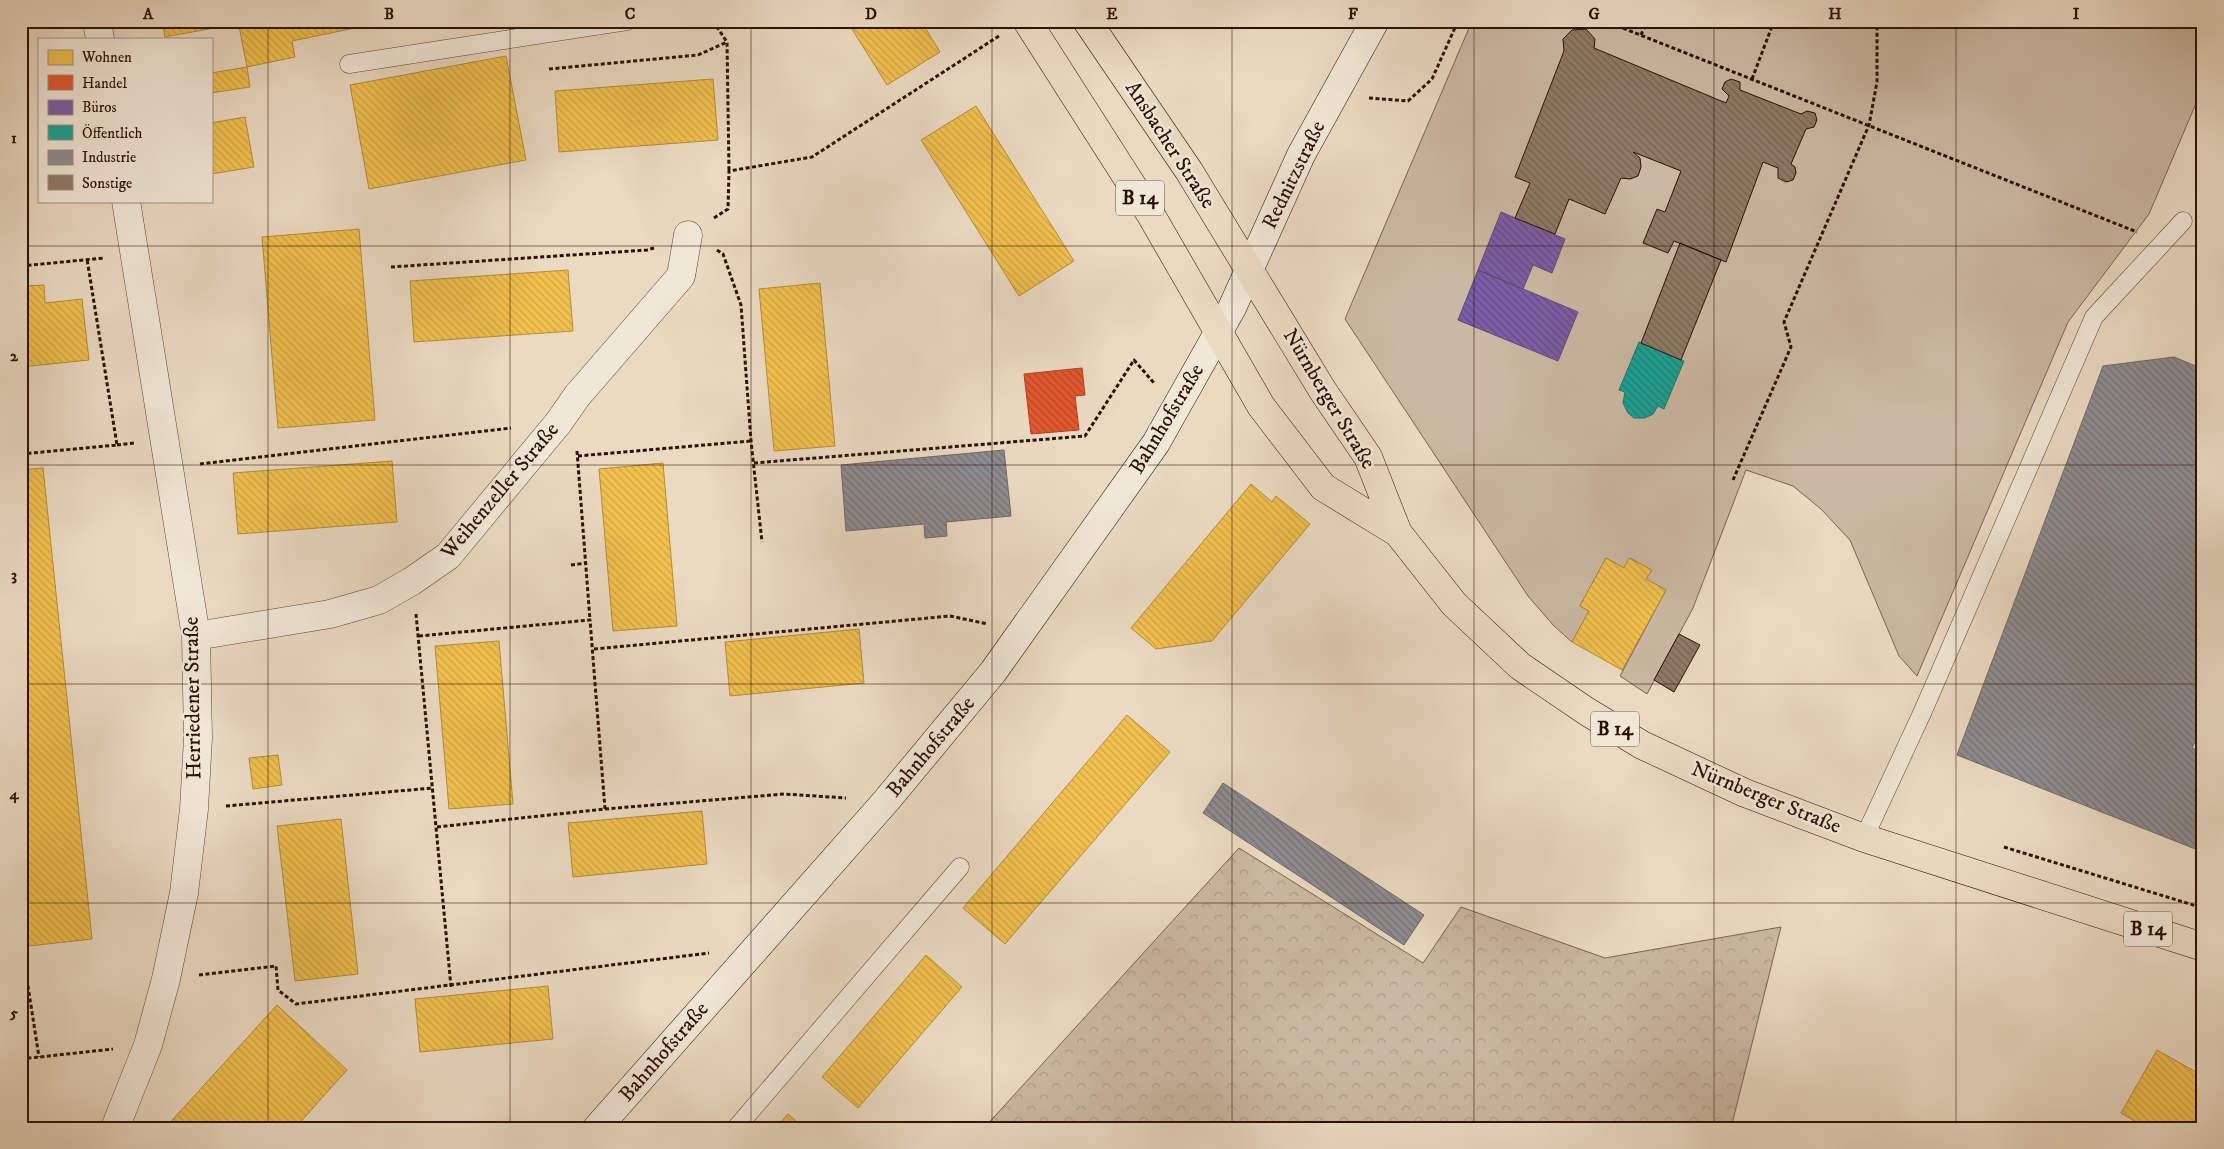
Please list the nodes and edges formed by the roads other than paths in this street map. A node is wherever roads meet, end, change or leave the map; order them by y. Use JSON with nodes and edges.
{"nodes":[{"id":1,"x":97,"y":21,"type":"edge"},
{"id":2,"x":627,"y":21,"type":"edge"},
{"id":3,"x":1088,"y":21,"type":"edge"},
{"id":4,"x":1375,"y":21,"type":"edge"},
{"id":5,"x":1016,"y":27,"type":"edge"},
{"id":6,"x":100,"y":38,"type":"edge"},
{"id":7,"x":349,"y":64,"type":"dead end"},
{"id":8,"x":126,"y":202,"type":"edge"},
{"id":9,"x":2183,"y":221,"type":"dead end"},
{"id":10,"x":688,"y":235,"type":"road end"},
{"id":11,"x":1250,"y":271,"type":"junction"},
{"id":12,"x":1218,"y":331,"type":"junction"},
{"id":13,"x":1398,"y":533,"type":"junction"},
{"id":14,"x":196,"y":636,"type":"junction"},
{"id":15,"x":1864,"y":838,"type":"junction"},
{"id":16,"x":960,"y":867,"type":"dead end"},
{"id":17,"x":2203,"y":947,"type":"edge"},
{"id":18,"x":114,"y":1128,"type":"edge"},
{"id":19,"x":597,"y":1128,"type":"edge"},
{"id":20,"x":736,"y":1128,"type":"edge"}],
"edges":[{"from":1,"to":6,"type":"street"},
{"from":2,"to":7,"type":"lane"},
{"from":3,"to":11,"type":"main road","name":"Ansbacher Straße","number":"B 14"},
{"from":4,"to":11,"type":"street","name":"Rednitzstraße"},
{"from":5,"to":12,"type":"main road","number":"B 14"},
{"from":8,"to":14,"type":"street","name":"Herriedener Straße"},
{"from":9,"to":15,"type":"lane"},
{"from":10,"to":14,"type":"street","name":"Weihenzeller Straße"},
{"from":11,"to":12,"type":"street","name":"Rednitzstraße"},
{"from":11,"to":13,"type":"main road","name":"Nürnberger Straße","number":"B 14"},
{"from":12,"to":13,"type":"main road","name":"Nürnberger Straße","number":"B 14"},
{"from":12,"to":19,"type":"street","name":"Bahnhofstraße"},
{"from":13,"to":15,"type":"main road","name":"Nürnberger Straße","number":"B 14"},
{"from":14,"to":18,"type":"street","name":"Herriedener Straße"},
{"from":15,"to":17,"type":"main road","name":"Nürnberger Straße","number":"B 14"},
{"from":16,"to":20,"type":"lane"}]}
